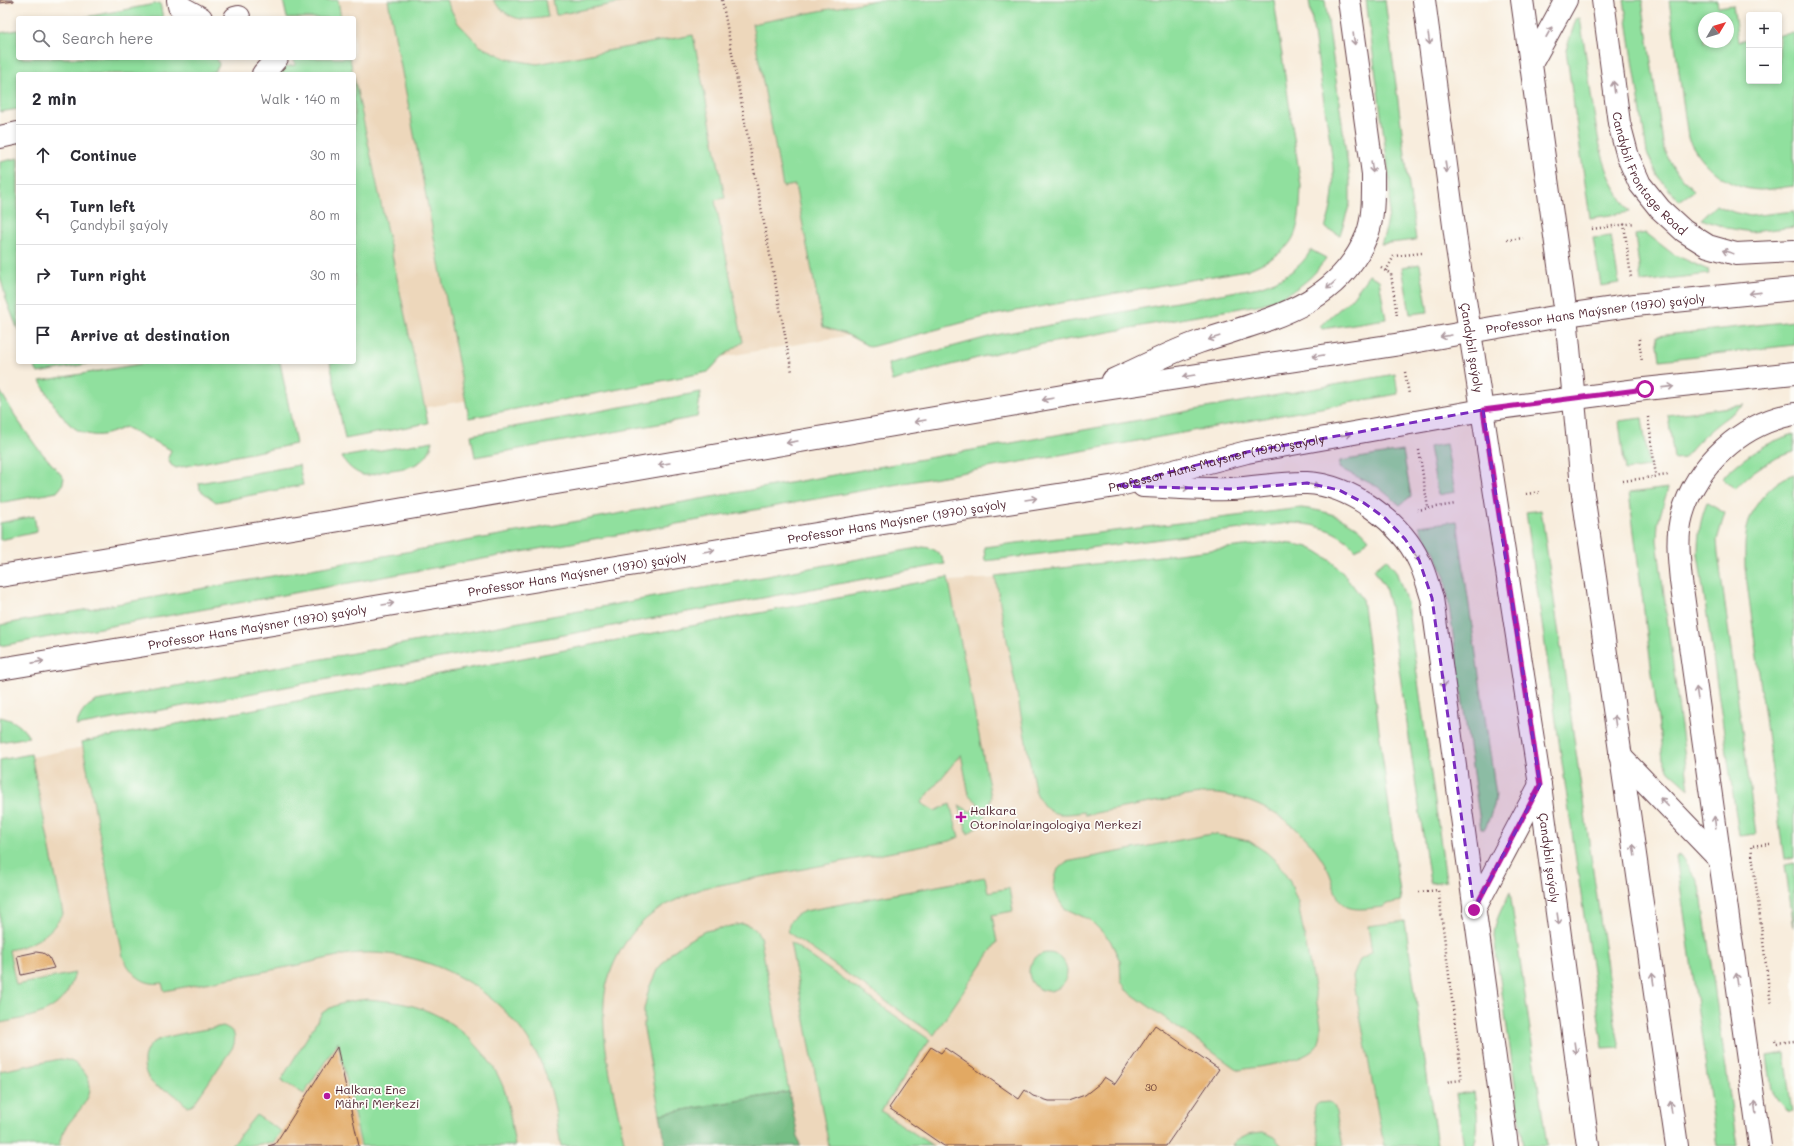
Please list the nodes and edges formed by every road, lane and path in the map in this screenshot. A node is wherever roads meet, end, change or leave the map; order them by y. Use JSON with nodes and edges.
{"nodes":[{"id":1,"x":178,"y":0,"type":"edge"},
{"id":2,"x":722,"y":0,"type":"edge"},
{"id":3,"x":1349,"y":0,"type":"edge"},
{"id":4,"x":1424,"y":0,"type":"edge"},
{"id":5,"x":1522,"y":0,"type":"edge"},
{"id":6,"x":1566,"y":0,"type":"edge"},
{"id":7,"x":1603,"y":0,"type":"edge"},
{"id":8,"x":197,"y":16,"type":"edge"},
{"id":9,"x":275,"y":60,"type":"edge"},
{"id":10,"x":1531,"y":64,"type":"junction"},
{"id":11,"x":265,"y":72,"type":"edge"},
{"id":12,"x":16,"y":133,"type":"edge"},
{"id":13,"x":0,"y":137,"type":"edge"},
{"id":14,"x":1638,"y":222,"type":"dead end"},
{"id":15,"x":1624,"y":224,"type":"junction"},
{"id":16,"x":1592,"y":229,"type":"dead end"},
{"id":17,"x":1523,"y":238,"type":"dead end"},
{"id":18,"x":1507,"y":240,"type":"dead end"},
{"id":19,"x":1794,"y":251,"type":"edge"},
{"id":20,"x":1422,"y":253,"type":"dead end"},
{"id":21,"x":1376,"y":266,"type":"dead end"},
{"id":22,"x":1386,"y":271,"type":"junction"},
{"id":23,"x":1631,"y":278,"type":"dead end"},
{"id":24,"x":1794,"y":289,"type":"edge"},
{"id":25,"x":1566,"y":315,"type":"junction"},
{"id":26,"x":1397,"y":316,"type":"dead end"},
{"id":27,"x":1471,"y":332,"type":"junction"},
{"id":28,"x":1639,"y":339,"type":"dead end"},
{"id":29,"x":1642,"y":365,"type":"dead end"},
{"id":30,"x":792,"y":372,"type":"dead end"},
{"id":31,"x":1405,"y":372,"type":"dead end"},
{"id":32,"x":1794,"y":373,"type":"edge"},
{"id":33,"x":1086,"y":392,"type":"junction"},
{"id":34,"x":1409,"y":394,"type":"dead end"},
{"id":35,"x":1574,"y":398,"type":"junction"},
{"id":36,"x":1483,"y":410,"type":"junction"},
{"id":37,"x":1794,"y":414,"type":"edge"},
{"id":38,"x":1648,"y":417,"type":"dead end"},
{"id":39,"x":1419,"y":448,"type":"dead end"},
{"id":40,"x":1669,"y":475,"type":"dead end"},
{"id":41,"x":1656,"y":476,"type":"junction"},
{"id":42,"x":1623,"y":481,"type":"dead end"},
{"id":43,"x":1116,"y":486,"type":"junction"},
{"id":44,"x":1541,"y":492,"type":"dead end"},
{"id":45,"x":1526,"y":494,"type":"dead end"},
{"id":46,"x":1456,"y":504,"type":"dead end"},
{"id":47,"x":1428,"y":508,"type":"junction"},
{"id":48,"x":1413,"y":514,"type":"dead end"},
{"id":49,"x":0,"y":576,"type":"edge"},
{"id":50,"x":0,"y":670,"type":"edge"},
{"id":51,"x":1620,"y":756,"type":"junction"},
{"id":52,"x":1540,"y":785,"type":"junction"},
{"id":53,"x":1770,"y":844,"type":"dead end"},
{"id":54,"x":1720,"y":860,"type":"junction"},
{"id":55,"x":1419,"y":892,"type":"dead end"},
{"id":56,"x":1474,"y":910,"type":"junction"},
{"id":57,"x":1771,"y":1012,"type":"dead end"},
{"id":58,"x":1775,"y":1037,"type":"dead end"},
{"id":59,"x":1794,"y":1041,"type":"edge"},
{"id":60,"x":1445,"y":1082,"type":"dead end"},
{"id":61,"x":1507,"y":1146,"type":"edge"},
{"id":62,"x":1588,"y":1146,"type":"edge"},
{"id":63,"x":1677,"y":1146,"type":"edge"},
{"id":64,"x":1760,"y":1146,"type":"edge"}],
"edges":[{"from":1,"to":8,"type":"street"},
{"from":2,"to":30,"type":"path"},
{"from":3,"to":33,"type":"street","one_way":true},
{"from":4,"to":27,"type":"street","name":"Çandybil şaýoly","one_way":true},
{"from":5,"to":10,"type":"street"},
{"from":10,"to":6,"type":"street","one_way":true},
{"from":19,"to":7,"type":"street","name":"Candybil Frontage Road","one_way":true},
{"from":9,"to":11,"type":"street"},
{"from":10,"to":25,"type":"street"},
{"from":12,"to":13,"type":"street"},
{"from":14,"to":15,"type":"path"},
{"from":15,"to":16,"type":"path"},
{"from":15,"to":23,"type":"path"},
{"from":17,"to":18,"type":"path"},
{"from":20,"to":22,"type":"path"},
{"from":21,"to":22,"type":"path"},
{"from":22,"to":26,"type":"path"},
{"from":24,"to":25,"type":"street","name":"Professor Hans Maýsner (1970) şaýoly","one_way":true},
{"from":25,"to":27,"type":"street","name":"Professor Hans Maýsner (1970) şaýoly"},
{"from":25,"to":35,"type":"street"},
{"from":27,"to":33,"type":"street","name":"Professor Hans Maýsner (1970) şaýoly","one_way":true},
{"from":27,"to":36,"type":"street","name":"Çandybil şaýoly"},
{"from":28,"to":29,"type":"path"},
{"from":31,"to":34,"type":"path"},
{"from":35,"to":32,"type":"street","name":"Professor Hans Maýsner (1970) şaýoly","one_way":true},
{"from":33,"to":49,"type":"street","name":"Professor Hans Maýsner (1970) şaýoly","one_way":true},
{"from":35,"to":36,"type":"street","name":"Professor Hans Maýsner (1970) şaýoly"},
{"from":51,"to":35,"type":"street","one_way":true},
{"from":43,"to":36,"type":"street","name":"Professor Hans Maýsner (1970) şaýoly","one_way":true},
{"from":36,"to":52,"type":"street","name":"Çandybil şaýoly"},
{"from":54,"to":37,"type":"street","one_way":true},
{"from":38,"to":41,"type":"path"},
{"from":39,"to":47,"type":"path"},
{"from":40,"to":41,"type":"path"},
{"from":41,"to":42,"type":"path"},
{"from":50,"to":43,"type":"street","name":"Professor Hans Maýsner (1970) şaýoly","one_way":true},
{"from":43,"to":56,"type":"street","one_way":true},
{"from":44,"to":45,"type":"path"},
{"from":46,"to":47,"type":"path"},
{"from":47,"to":48,"type":"path"},
{"from":54,"to":51,"type":"street","one_way":true},
{"from":63,"to":51,"type":"street","one_way":true},
{"from":52,"to":56,"type":"street"},
{"from":52,"to":62,"type":"street","name":"Çandybil şaýoly","one_way":true},
{"from":53,"to":57,"type":"path"},
{"from":64,"to":54,"type":"street","one_way":true},
{"from":55,"to":60,"type":"path"},
{"from":56,"to":61,"type":"street"},
{"from":58,"to":59,"type":"path"}]}
